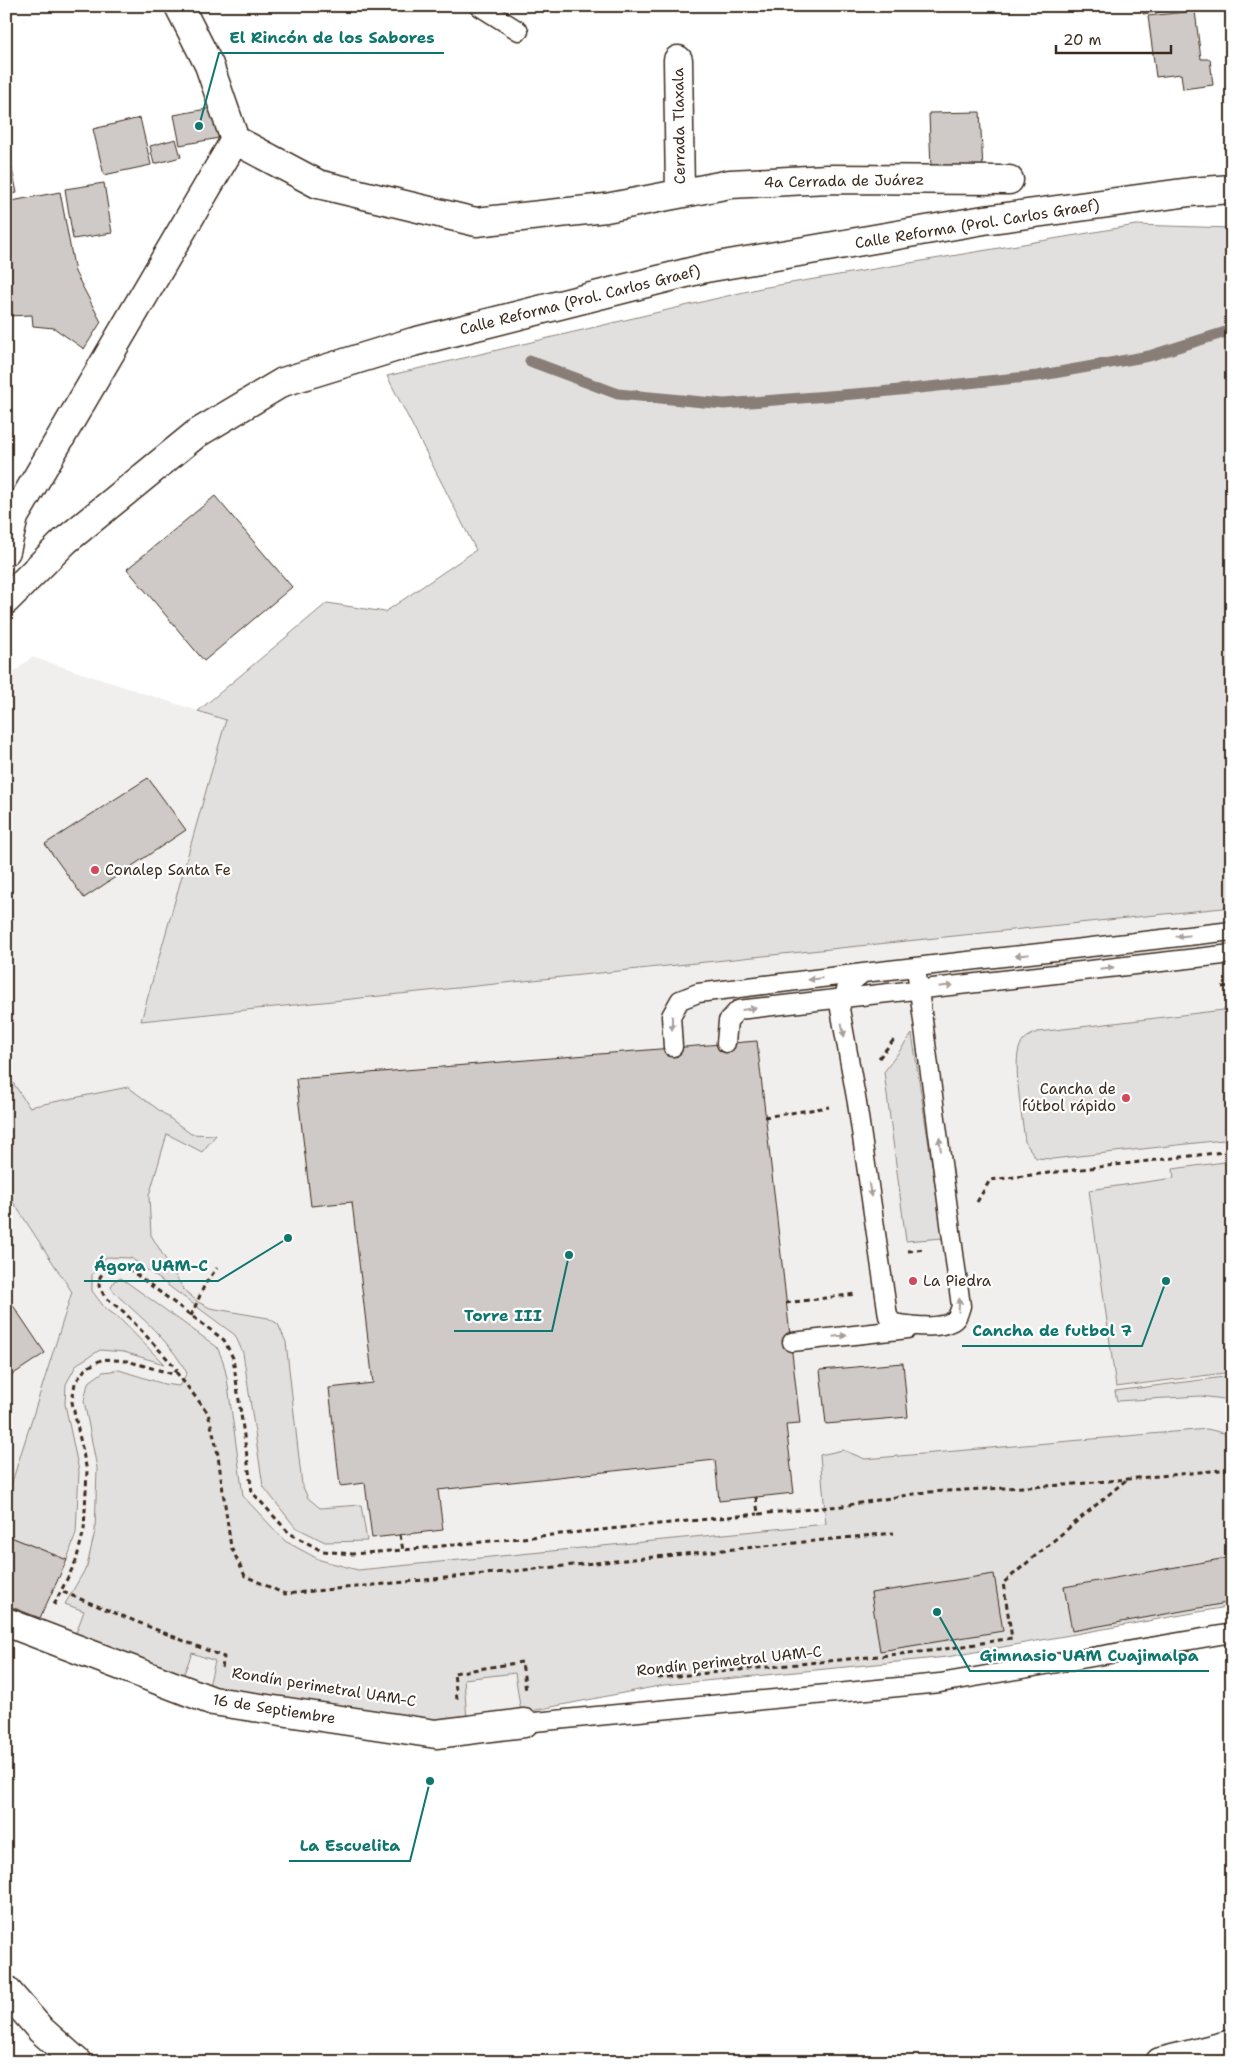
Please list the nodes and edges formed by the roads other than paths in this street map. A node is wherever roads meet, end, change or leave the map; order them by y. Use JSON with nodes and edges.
{"nodes":[{"id":1,"x":479,"y":6,"type":"edge"},
{"id":2,"x":186,"y":9,"type":"edge"},
{"id":3,"x":520,"y":31,"type":"dead end"},
{"id":4,"x":678,"y":60,"type":"dead end"},
{"id":5,"x":235,"y":140,"type":"junction"},
{"id":6,"x":1009,"y":180,"type":"dead end"},
{"id":7,"x":1232,"y":189,"type":"edge"},
{"id":8,"x":680,"y":193,"type":"junction"},
{"id":9,"x":6,"y":552,"type":"edge"},
{"id":10,"x":6,"y":600,"type":"edge"},
{"id":11,"x":1232,"y":931,"type":"edge"},
{"id":12,"x":1232,"y":954,"type":"edge"},
{"id":13,"x":916,"y":968,"type":"junction"},
{"id":14,"x":864,"y":973,"type":"junction"},
{"id":15,"x":919,"y":989,"type":"junction"},
{"id":16,"x":843,"y":998,"type":"junction"},
{"id":17,"x":726,"y":1043,"type":"dead end"},
{"id":18,"x":673,"y":1047,"type":"dead end"},
{"id":19,"x":923,"y":1327,"type":"junction"},
{"id":20,"x":792,"y":1342,"type":"dead end"},
{"id":21,"x":6,"y":1622,"type":"edge"},
{"id":22,"x":1232,"y":1632,"type":"edge"},
{"id":23,"x":524,"y":1723,"type":"joint"},
{"id":24,"x":6,"y":1990,"type":"edge"},
{"id":25,"x":1232,"y":2044,"type":"edge"},
{"id":26,"x":77,"y":2062,"type":"edge"},
{"id":27,"x":1160,"y":2062,"type":"edge"}],
"edges":[{"from":1,"to":3,"type":"lane"},
{"from":2,"to":5,"type":"street"},
{"from":4,"to":8,"type":"street","name":"Cerrada Tlaxala"},
{"from":5,"to":8,"type":"street","name":"4a Cerrada de Juárez"},
{"from":5,"to":9,"type":"street"},
{"from":6,"to":8,"type":"street","name":"4a Cerrada de Juárez"},
{"from":7,"to":10,"type":"street","name":"Calle Reforma (Prol. Carlos Graef)"},
{"from":11,"to":13,"type":"lane","one_way":true},
{"from":15,"to":12,"type":"lane","one_way":true},
{"from":13,"to":14,"type":"lane"},
{"from":13,"to":15,"type":"lane"},
{"from":14,"to":16,"type":"lane"},
{"from":14,"to":18,"type":"lane","one_way":true},
{"from":15,"to":16,"type":"lane"},
{"from":19,"to":15,"type":"lane","one_way":true},
{"from":17,"to":16,"type":"lane","one_way":true},
{"from":16,"to":19,"type":"lane","one_way":true},
{"from":20,"to":19,"type":"lane","one_way":true},
{"from":21,"to":23,"type":"street","name":"16 de Septiembre"},
{"from":22,"to":23,"type":"lane"},
{"from":24,"to":26,"type":"street"},
{"from":25,"to":27,"type":"street"}]}
